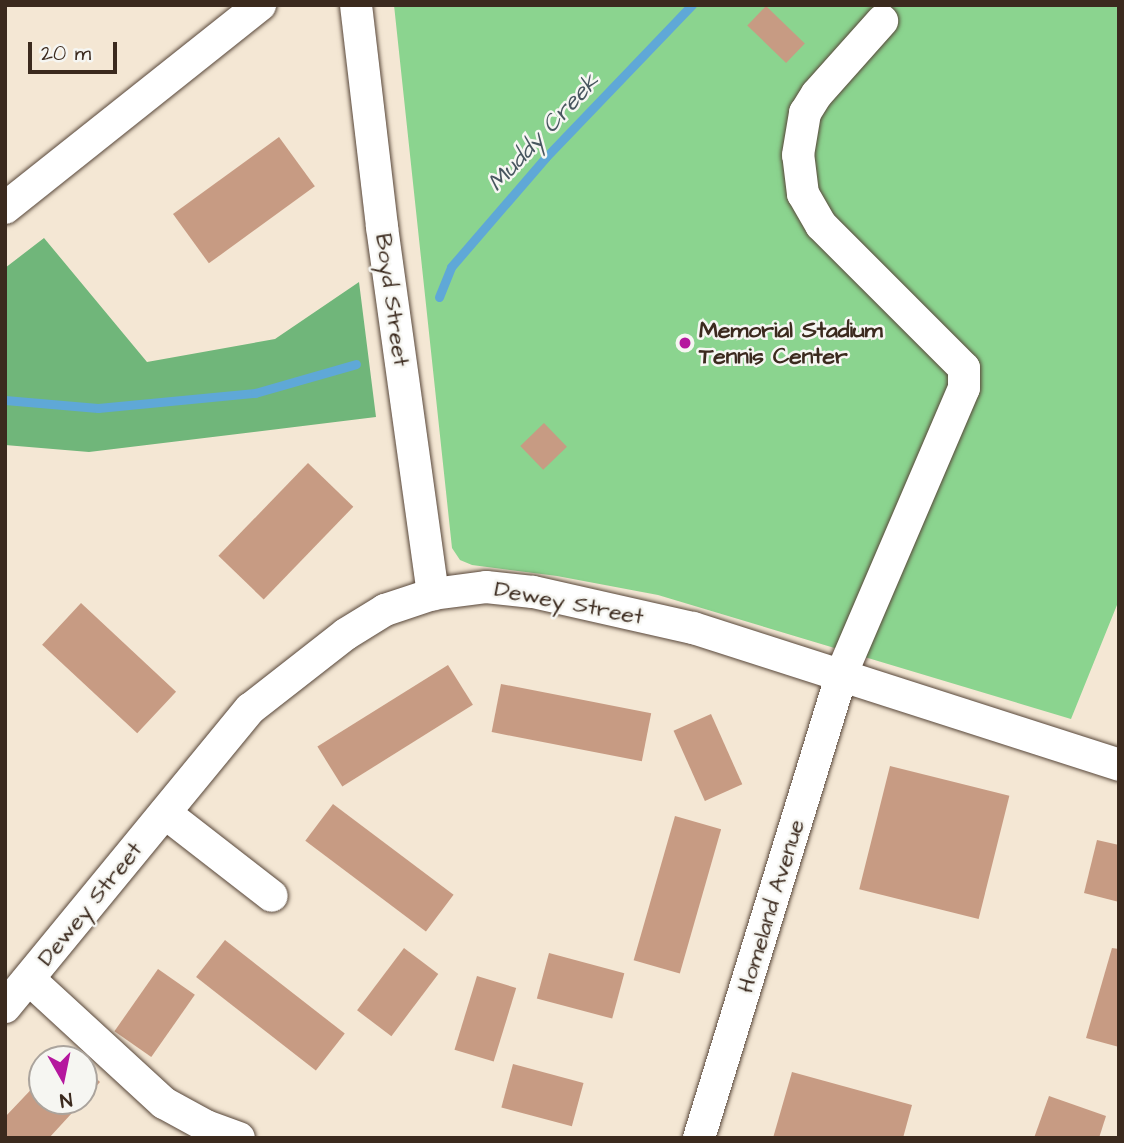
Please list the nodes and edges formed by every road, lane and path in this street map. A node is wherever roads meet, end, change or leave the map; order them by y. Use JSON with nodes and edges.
{"nodes":[{"id":1,"x":260,"y":5,"type":"edge"},
{"id":2,"x":356,"y":5,"type":"edge"},
{"id":3,"x":882,"y":21,"type":"dead end"},
{"id":4,"x":5,"y":208,"type":"edge"},
{"id":5,"x":433,"y":594,"type":"junction"},
{"id":6,"x":842,"y":675,"type":"junction"},
{"id":7,"x":1119,"y":765,"type":"edge"},
{"id":8,"x":164,"y":813,"type":"junction"},
{"id":9,"x":272,"y":897,"type":"dead end"},
{"id":10,"x":29,"y":979,"type":"junction"},
{"id":11,"x":5,"y":1007,"type":"edge"},
{"id":12,"x":239,"y":1138,"type":"edge"},
{"id":13,"x":699,"y":1138,"type":"edge"}],
"edges":[{"from":1,"to":4,"type":"street"},
{"from":2,"to":5,"type":"street","name":"Boyd Street"},
{"from":3,"to":6,"type":"street","name":"Homeland Avenue"},
{"from":5,"to":6,"type":"street","name":"Dewey Street"},
{"from":5,"to":8,"type":"street","name":"Dewey Street"},
{"from":6,"to":7,"type":"street","name":"Dewey Street"},
{"from":6,"to":13,"type":"street","name":"Homeland Avenue"},
{"from":8,"to":9,"type":"street"},
{"from":8,"to":10,"type":"street","name":"Dewey Street"},
{"from":10,"to":11,"type":"street","name":"Dewey Street"},
{"from":10,"to":12,"type":"street"}]}
